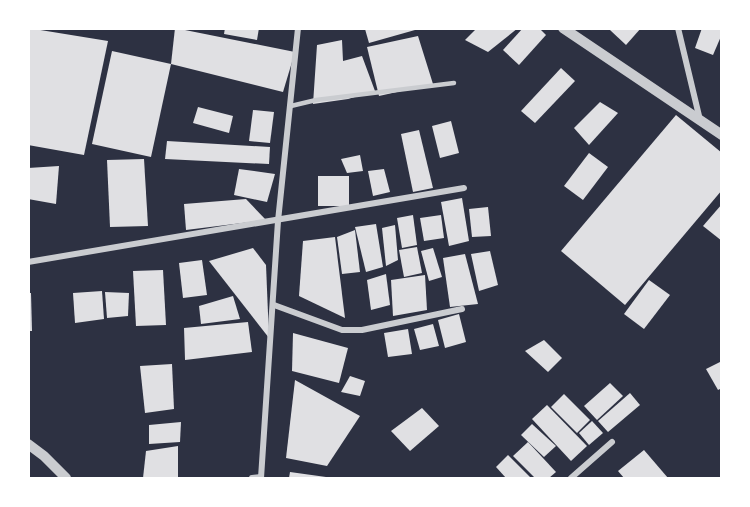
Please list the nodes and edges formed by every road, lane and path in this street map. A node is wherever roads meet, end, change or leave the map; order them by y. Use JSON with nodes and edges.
{"nodes":[{"id":1,"x":298,"y":28,"type":"edge"},
{"id":2,"x":563,"y":28,"type":"edge"},
{"id":3,"x":678,"y":28,"type":"edge"},
{"id":4,"x":454,"y":83,"type":"dead end"},
{"id":5,"x":291,"y":106,"type":"junction"},
{"id":6,"x":700,"y":121,"type":"junction"},
{"id":7,"x":722,"y":135,"type":"edge"},
{"id":8,"x":464,"y":188,"type":"dead end"},
{"id":9,"x":279,"y":221,"type":"junction"},
{"id":10,"x":28,"y":262,"type":"edge"},
{"id":11,"x":274,"y":305,"type":"junction"},
{"id":12,"x":462,"y":309,"type":"dead end"},
{"id":13,"x":612,"y":442,"type":"dead end"},
{"id":14,"x":28,"y":444,"type":"edge"},
{"id":15,"x":66,"y":478,"type":"edge"},
{"id":16,"x":252,"y":478,"type":"edge"},
{"id":17,"x":261,"y":478,"type":"edge"},
{"id":18,"x":571,"y":478,"type":"edge"}],
"edges":[{"from":1,"to":5,"type":"street"},
{"from":2,"to":6,"type":"street"},
{"from":3,"to":6,"type":"street"},
{"from":4,"to":5,"type":"lane"},
{"from":5,"to":9,"type":"street"},
{"from":6,"to":7,"type":"street"},
{"from":8,"to":9,"type":"street"},
{"from":9,"to":10,"type":"street"},
{"from":9,"to":11,"type":"street"},
{"from":11,"to":12,"type":"street"},
{"from":11,"to":17,"type":"street"},
{"from":13,"to":18,"type":"street"},
{"from":14,"to":15,"type":"street"},
{"from":16,"to":17,"type":"street"}]}
